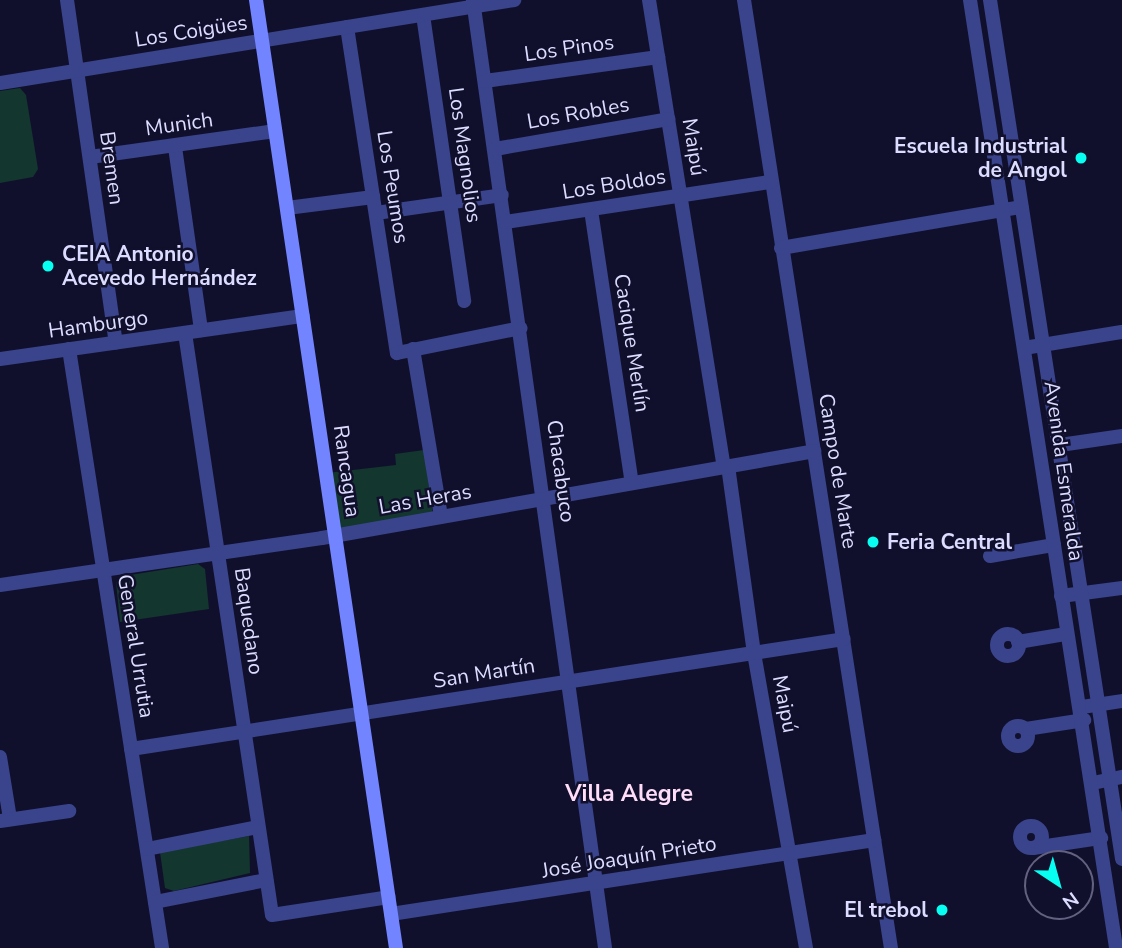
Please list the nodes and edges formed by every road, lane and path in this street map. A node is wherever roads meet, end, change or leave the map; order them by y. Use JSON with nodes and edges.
{"nodes":[{"id":1,"x":67,"y":0,"type":"edge"},
{"id":2,"x":256,"y":0,"type":"edge"},
{"id":3,"x":514,"y":0,"type":"edge"},
{"id":4,"x":649,"y":0,"type":"edge"},
{"id":5,"x":744,"y":0,"type":"edge"},
{"id":6,"x":970,"y":0,"type":"edge"},
{"id":7,"x":990,"y":0,"type":"edge"},
{"id":8,"x":473,"y":3,"type":"edge"},
{"id":9,"x":423,"y":15,"type":"junction"},
{"id":10,"x":347,"y":27,"type":"junction"},
{"id":11,"x":262,"y":41,"type":"junction"},
{"id":12,"x":658,"y":57,"type":"junction"},
{"id":13,"x":77,"y":71,"type":"junction"},
{"id":14,"x":485,"y":81,"type":"junction"},
{"id":15,"x":0,"y":83,"type":"edge"},
{"id":16,"x":668,"y":119,"type":"junction"},
{"id":17,"x":275,"y":131,"type":"junction"},
{"id":18,"x":175,"y":147,"type":"junction"},
{"id":19,"x":495,"y":149,"type":"junction"},
{"id":20,"x":90,"y":158,"type":"junction"},
{"id":21,"x":771,"y":182,"type":"junction"},
{"id":22,"x":502,"y":195,"type":"junction"},
{"id":23,"x":680,"y":196,"type":"junction"},
{"id":24,"x":373,"y":197,"type":"junction"},
{"id":25,"x":450,"y":201,"type":"junction"},
{"id":26,"x":1022,"y":207,"type":"junction"},
{"id":27,"x":286,"y":208,"type":"junction"},
{"id":28,"x":591,"y":209,"type":"junction"},
{"id":29,"x":1004,"y":211,"type":"junction"},
{"id":30,"x":376,"y":213,"type":"junction"},
{"id":31,"x":505,"y":222,"type":"junction"},
{"id":32,"x":780,"y":248,"type":"junction"},
{"id":33,"x":464,"y":301,"type":"dead end"},
{"id":34,"x":303,"y":316,"type":"junction"},
{"id":35,"x":521,"y":328,"type":"junction"},
{"id":36,"x":201,"y":330,"type":"junction"},
{"id":37,"x":1122,"y":332,"type":"edge"},
{"id":38,"x":185,"y":333,"type":"junction"},
{"id":39,"x":116,"y":343,"type":"junction"},
{"id":40,"x":1046,"y":347,"type":"junction"},
{"id":41,"x":1024,"y":348,"type":"junction"},
{"id":42,"x":69,"y":349,"type":"junction"},
{"id":43,"x":413,"y":349,"type":"junction"},
{"id":44,"x":0,"y":359,"type":"edge"},
{"id":45,"x":1038,"y":435,"type":"junction"},
{"id":46,"x":1122,"y":436,"type":"edge"},
{"id":47,"x":1060,"y":439,"type":"junction"},
{"id":48,"x":814,"y":451,"type":"junction"},
{"id":49,"x":1063,"y":462,"type":"junction"},
{"id":50,"x":1042,"y":465,"type":"junction"},
{"id":51,"x":726,"y":467,"type":"junction"},
{"id":52,"x":632,"y":483,"type":"junction"},
{"id":53,"x":544,"y":499,"type":"junction"},
{"id":54,"x":441,"y":517,"type":"junction"},
{"id":55,"x":335,"y":536,"type":"junction"},
{"id":56,"x":1054,"y":545,"type":"junction"},
{"id":57,"x":218,"y":552,"type":"junction"},
{"id":58,"x":990,"y":556,"type":"dead end"},
{"id":59,"x":103,"y":569,"type":"junction"},
{"id":60,"x":0,"y":585,"type":"edge"},
{"id":61,"x":1122,"y":588,"type":"edge"},
{"id":62,"x":1083,"y":594,"type":"junction"},
{"id":63,"x":1061,"y":596,"type":"junction"},
{"id":64,"x":1066,"y":634,"type":"junction"},
{"id":65,"x":844,"y":639,"type":"junction"},
{"id":66,"x":1018,"y":642,"type":"dead end"},
{"id":67,"x":754,"y":653,"type":"junction"},
{"id":68,"x":568,"y":681,"type":"junction"},
{"id":69,"x":1122,"y":701,"type":"edge"},
{"id":70,"x":1099,"y":704,"type":"junction"},
{"id":71,"x":362,"y":713,"type":"junction"},
{"id":72,"x":1083,"y":713,"type":"junction"},
{"id":73,"x":1026,"y":729,"type":"dead end"},
{"id":74,"x":244,"y":731,"type":"junction"},
{"id":75,"x":131,"y":748,"type":"junction"},
{"id":76,"x":0,"y":757,"type":"edge"},
{"id":77,"x":1116,"y":778,"type":"edge"},
{"id":78,"x":1093,"y":783,"type":"junction"},
{"id":79,"x":69,"y":811,"type":"dead end"},
{"id":80,"x":5,"y":820,"type":"edge"},
{"id":81,"x":258,"y":827,"type":"junction"},
{"id":82,"x":1101,"y":838,"type":"junction"},
{"id":83,"x":874,"y":840,"type":"junction"},
{"id":84,"x":1033,"y":848,"type":"dead end"},
{"id":85,"x":147,"y":849,"type":"junction"},
{"id":86,"x":791,"y":853,"type":"junction"},
{"id":87,"x":1122,"y":859,"type":"edge"},
{"id":88,"x":266,"y":880,"type":"junction"},
{"id":89,"x":595,"y":884,"type":"junction"},
{"id":90,"x":389,"y":897,"type":"junction"},
{"id":91,"x":156,"y":902,"type":"junction"},
{"id":92,"x":391,"y":915,"type":"junction"},
{"id":93,"x":162,"y":948,"type":"edge"},
{"id":94,"x":396,"y":948,"type":"edge"},
{"id":95,"x":605,"y":948,"type":"edge"},
{"id":96,"x":806,"y":948,"type":"edge"},
{"id":97,"x":891,"y":948,"type":"edge"},
{"id":98,"x":1116,"y":948,"type":"edge"}],
"edges":[{"from":1,"to":13,"type":"street","name":"Bremen"},
{"from":2,"to":11,"type":"main road","name":"Rancagua"},
{"from":3,"to":8,"type":"street","name":"Los Coigües"},
{"from":4,"to":12,"type":"street","name":"Maipú"},
{"from":5,"to":21,"type":"street","name":"Campo de Marte"},
{"from":6,"to":29,"type":"street","name":"Avenida Esmeralda"},
{"from":7,"to":26,"type":"street","name":"Avenida Esmeralda"},
{"from":8,"to":9,"type":"street","name":"Los Coigües"},
{"from":8,"to":14,"type":"street","name":"Chacabuco"},
{"from":9,"to":10,"type":"street","name":"Los Coigües"},
{"from":9,"to":25,"type":"street","name":"Los Magnolios"},
{"from":10,"to":11,"type":"street","name":"Los Coigües"},
{"from":10,"to":24,"type":"street","name":"Los Peumos"},
{"from":11,"to":13,"type":"street","name":"Los Coigües"},
{"from":11,"to":17,"type":"main road","name":"Rancagua"},
{"from":12,"to":14,"type":"street","name":"Los Pinos"},
{"from":12,"to":16,"type":"street","name":"Maipú"},
{"from":13,"to":15,"type":"street","name":"Los Coigües"},
{"from":13,"to":20,"type":"street","name":"Bremen"},
{"from":14,"to":19,"type":"street","name":"Chacabuco"},
{"from":16,"to":19,"type":"street","name":"Los Robles"},
{"from":16,"to":23,"type":"street","name":"Maipú"},
{"from":17,"to":18,"type":"street","name":"Munich"},
{"from":17,"to":27,"type":"main road","name":"Rancagua"},
{"from":18,"to":20,"type":"street","name":"Munich"},
{"from":18,"to":36,"type":"street"},
{"from":19,"to":22,"type":"street","name":"Chacabuco"},
{"from":20,"to":39,"type":"street","name":"Bremen"},
{"from":21,"to":23,"type":"street","name":"Los Boldos"},
{"from":21,"to":32,"type":"street","name":"Campo de Marte"},
{"from":22,"to":25,"type":"street"},
{"from":22,"to":31,"type":"street","name":"Chacabuco"},
{"from":23,"to":28,"type":"street","name":"Los Boldos"},
{"from":23,"to":51,"type":"street","name":"Maipú"},
{"from":24,"to":27,"type":"street"},
{"from":24,"to":30,"type":"street","name":"Los Peumos"},
{"from":25,"to":30,"type":"street"},
{"from":25,"to":33,"type":"street","name":"Los Magnolios"},
{"from":26,"to":29,"type":"street"},
{"from":26,"to":40,"type":"street","name":"Avenida Esmeralda"},
{"from":27,"to":34,"type":"main road","name":"Rancagua"},
{"from":28,"to":31,"type":"street","name":"Los Boldos"},
{"from":28,"to":52,"type":"street","name":"Cacique Merlín"},
{"from":29,"to":32,"type":"street"},
{"from":29,"to":41,"type":"street","name":"Avenida Esmeralda"},
{"from":30,"to":43,"type":"street","name":"Los Peumos"},
{"from":31,"to":35,"type":"street","name":"Chacabuco"},
{"from":32,"to":48,"type":"street","name":"Campo de Marte"},
{"from":34,"to":36,"type":"street","name":"Hamburgo"},
{"from":34,"to":55,"type":"main road","name":"Rancagua"},
{"from":35,"to":43,"type":"street"},
{"from":35,"to":53,"type":"street","name":"Chacabuco"},
{"from":36,"to":38,"type":"street","name":"Hamburgo"},
{"from":37,"to":40,"type":"street"},
{"from":38,"to":39,"type":"street","name":"Hamburgo"},
{"from":38,"to":57,"type":"street","name":"Baquedano"},
{"from":39,"to":42,"type":"street","name":"Hamburgo"},
{"from":40,"to":41,"type":"street"},
{"from":40,"to":47,"type":"street","name":"Avenida Esmeralda"},
{"from":41,"to":45,"type":"street","name":"Avenida Esmeralda"},
{"from":42,"to":44,"type":"street","name":"Hamburgo"},
{"from":42,"to":59,"type":"street","name":"General Urrutia"},
{"from":43,"to":54,"type":"street"},
{"from":45,"to":47,"type":"street"},
{"from":45,"to":50,"type":"street","name":"Avenida Esmeralda"},
{"from":46,"to":47,"type":"street"},
{"from":47,"to":49,"type":"street","name":"Avenida Esmeralda"},
{"from":48,"to":51,"type":"street","name":"Las Heras"},
{"from":48,"to":65,"type":"street","name":"Campo de Marte"},
{"from":49,"to":50,"type":"street"},
{"from":49,"to":62,"type":"street","name":"Avenida Esmeralda"},
{"from":50,"to":56,"type":"street","name":"Avenida Esmeralda"},
{"from":51,"to":52,"type":"street","name":"Las Heras"},
{"from":51,"to":67,"type":"street","name":"Maipú"},
{"from":52,"to":53,"type":"street","name":"Las Heras"},
{"from":53,"to":54,"type":"street","name":"Las Heras"},
{"from":53,"to":68,"type":"street","name":"Chacabuco"},
{"from":54,"to":55,"type":"street","name":"Las Heras"},
{"from":55,"to":57,"type":"street","name":"Las Heras"},
{"from":55,"to":71,"type":"main road","name":"Rancagua"},
{"from":56,"to":58,"type":"street"},
{"from":56,"to":63,"type":"street","name":"Avenida Esmeralda"},
{"from":57,"to":59,"type":"street","name":"Las Heras"},
{"from":57,"to":74,"type":"street","name":"Baquedano"},
{"from":59,"to":60,"type":"street","name":"Las Heras"},
{"from":59,"to":75,"type":"street","name":"General Urrutia"},
{"from":61,"to":62,"type":"street"},
{"from":62,"to":63,"type":"street"},
{"from":62,"to":70,"type":"street","name":"Avenida Esmeralda"},
{"from":63,"to":64,"type":"street","name":"Avenida Esmeralda"},
{"from":64,"to":66,"type":"street"},
{"from":64,"to":72,"type":"street","name":"Avenida Esmeralda"},
{"from":65,"to":67,"type":"street","name":"San Martín"},
{"from":65,"to":83,"type":"street","name":"Campo de Marte"},
{"from":67,"to":68,"type":"street","name":"San Martín"},
{"from":67,"to":86,"type":"street","name":"Maipú"},
{"from":68,"to":71,"type":"street","name":"San Martín"},
{"from":68,"to":89,"type":"street","name":"Chacabuco"},
{"from":69,"to":70,"type":"street"},
{"from":70,"to":72,"type":"street"},
{"from":70,"to":77,"type":"street","name":"Avenida Esmeralda"},
{"from":71,"to":74,"type":"street","name":"San Martín"},
{"from":71,"to":90,"type":"main road","name":"Rancagua"},
{"from":72,"to":73,"type":"street"},
{"from":72,"to":78,"type":"street","name":"Avenida Esmeralda"},
{"from":74,"to":75,"type":"street","name":"San Martín"},
{"from":74,"to":81,"type":"street","name":"Baquedano"},
{"from":75,"to":85,"type":"street","name":"General Urrutia"},
{"from":76,"to":80,"type":"street"},
{"from":77,"to":78,"type":"street"},
{"from":77,"to":87,"type":"street","name":"Avenida Esmeralda"},
{"from":78,"to":82,"type":"street","name":"Avenida Esmeralda"},
{"from":79,"to":80,"type":"street"},
{"from":81,"to":85,"type":"street"},
{"from":81,"to":88,"type":"street","name":"Baquedano"},
{"from":82,"to":84,"type":"street"},
{"from":82,"to":98,"type":"street","name":"Avenida Esmeralda"},
{"from":83,"to":86,"type":"street","name":"José Joaquín Prieto"},
{"from":83,"to":97,"type":"street","name":"Campo de Marte"},
{"from":85,"to":91,"type":"street","name":"General Urrutia"},
{"from":86,"to":89,"type":"street","name":"José Joaquín Prieto"},
{"from":86,"to":96,"type":"street","name":"Maipú"},
{"from":88,"to":90,"type":"street","name":"Baquedano"},
{"from":88,"to":91,"type":"street"},
{"from":89,"to":92,"type":"street","name":"José Joaquín Prieto"},
{"from":89,"to":95,"type":"street","name":"Chacabuco"},
{"from":90,"to":92,"type":"main road","name":"Rancagua"},
{"from":91,"to":93,"type":"street","name":"General Urrutia"},
{"from":92,"to":94,"type":"main road","name":"Rancagua"}]}
